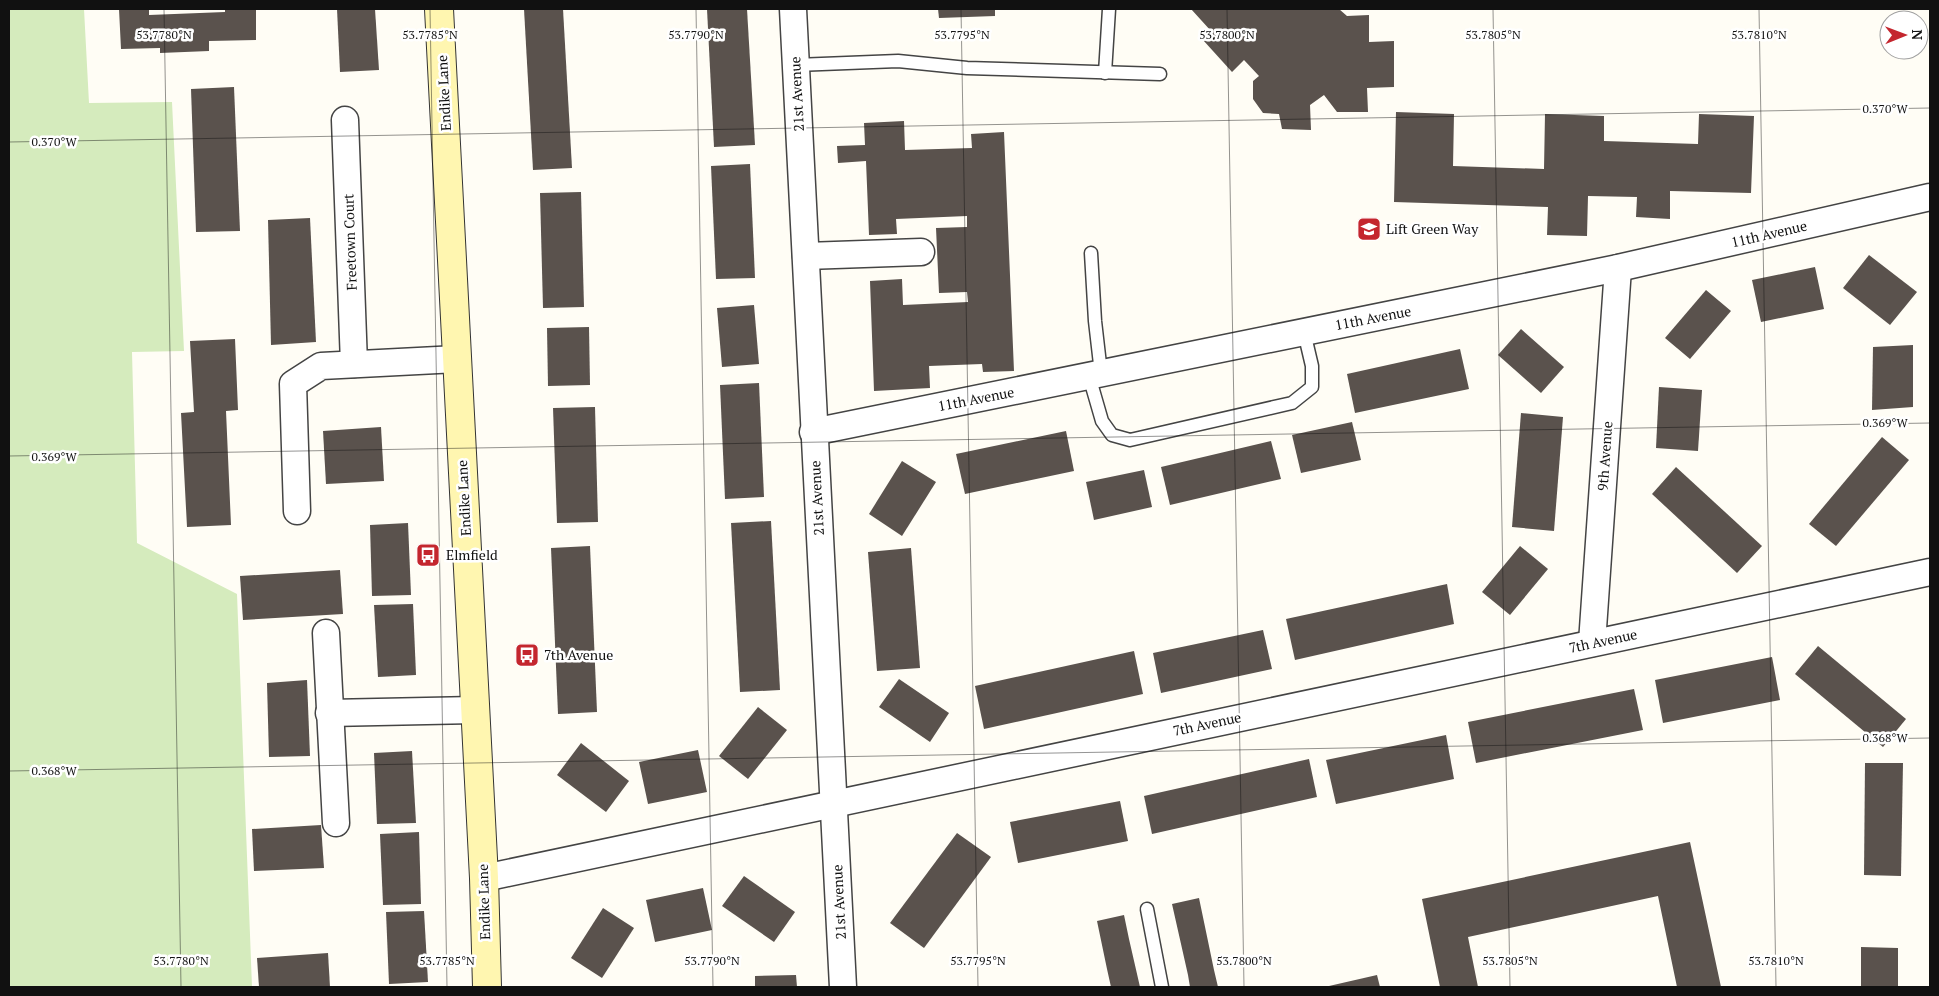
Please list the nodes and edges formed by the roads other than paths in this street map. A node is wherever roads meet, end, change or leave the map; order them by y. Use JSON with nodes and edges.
{"nodes":[{"id":1,"x":439,"y":9,"type":"edge"},
{"id":2,"x":793,"y":9,"type":"edge"},
{"id":3,"x":1109,"y":9,"type":"edge"},
{"id":4,"x":796,"y":65,"type":"junction"},
{"id":5,"x":1105,"y":73,"type":"junction"},
{"id":6,"x":1160,"y":74,"type":"dead end"},
{"id":7,"x":345,"y":120,"type":"dead end"},
{"id":8,"x":1930,"y":197,"type":"edge"},
{"id":9,"x":922,"y":252,"type":"dead end"},
{"id":10,"x":1091,"y":253,"type":"dead end"},
{"id":11,"x":806,"y":256,"type":"junction"},
{"id":12,"x":1618,"y":268,"type":"junction"},
{"id":13,"x":1304,"y":332,"type":"junction"},
{"id":14,"x":457,"y":359,"type":"junction"},
{"id":15,"x":354,"y":364,"type":"junction"},
{"id":16,"x":1095,"y":375,"type":"junction"},
{"id":17,"x":814,"y":432,"type":"junction"},
{"id":18,"x":297,"y":511,"type":"dead end"},
{"id":19,"x":1930,"y":572,"type":"edge"},
{"id":20,"x":326,"y":633,"type":"dead end"},
{"id":21,"x":1592,"y":643,"type":"junction"},
{"id":22,"x":475,"y":710,"type":"junction"},
{"id":23,"x":329,"y":713,"type":"junction"},
{"id":24,"x":833,"y":804,"type":"junction"},
{"id":25,"x":336,"y":823,"type":"dead end"},
{"id":26,"x":484,"y":878,"type":"junction"},
{"id":27,"x":1147,"y":909,"type":"dead end"},
{"id":28,"x":488,"y":987,"type":"edge"},
{"id":29,"x":843,"y":987,"type":"edge"},
{"id":30,"x":1162,"y":987,"type":"edge"}],
"edges":[{"from":1,"to":14,"type":"street","name":"Endike Lane"},
{"from":2,"to":4,"type":"street","name":"21st Avenue"},
{"from":3,"to":5,"type":"lane"},
{"from":4,"to":5,"type":"lane"},
{"from":4,"to":11,"type":"street","name":"21st Avenue"},
{"from":5,"to":6,"type":"lane"},
{"from":7,"to":15,"type":"street","name":"Freetown Court"},
{"from":8,"to":12,"type":"street","name":"11th Avenue"},
{"from":9,"to":11,"type":"street"},
{"from":10,"to":16,"type":"lane"},
{"from":11,"to":17,"type":"street","name":"21st Avenue"},
{"from":12,"to":13,"type":"street","name":"11th Avenue"},
{"from":12,"to":21,"type":"street","name":"9th Avenue"},
{"from":13,"to":16,"type":"street","name":"11th Avenue"},
{"from":13,"to":16,"type":"lane"},
{"from":14,"to":15,"type":"street"},
{"from":14,"to":22,"type":"street","name":"Endike Lane"},
{"from":15,"to":18,"type":"street"},
{"from":16,"to":17,"type":"street","name":"11th Avenue"},
{"from":17,"to":24,"type":"street","name":"21st Avenue"},
{"from":19,"to":21,"type":"street","name":"7th Avenue"},
{"from":20,"to":23,"type":"street"},
{"from":21,"to":24,"type":"street","name":"7th Avenue"},
{"from":22,"to":23,"type":"street"},
{"from":22,"to":26,"type":"street","name":"Endike Lane"},
{"from":23,"to":25,"type":"street"},
{"from":24,"to":26,"type":"street","name":"7th Avenue"},
{"from":24,"to":29,"type":"street","name":"21st Avenue"},
{"from":26,"to":28,"type":"street","name":"Endike Lane"},
{"from":27,"to":30,"type":"lane"}]}
